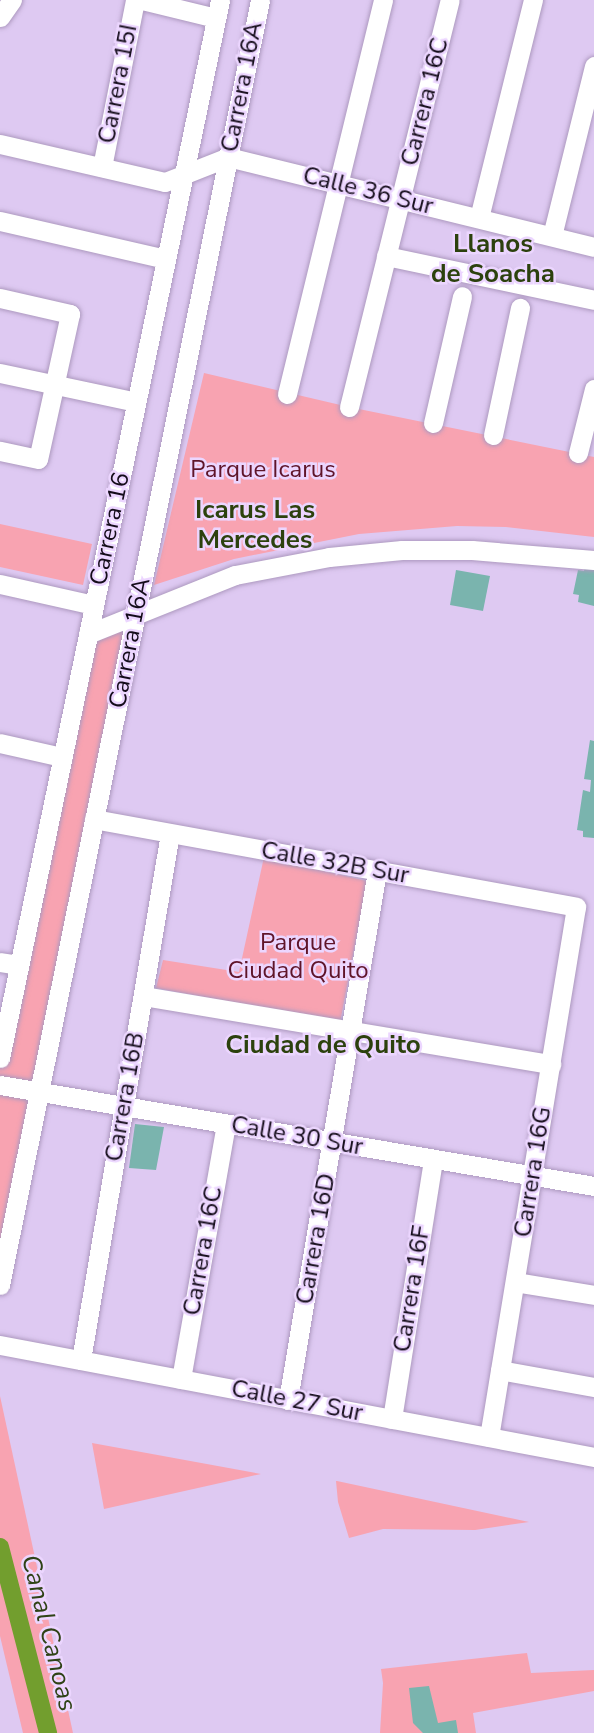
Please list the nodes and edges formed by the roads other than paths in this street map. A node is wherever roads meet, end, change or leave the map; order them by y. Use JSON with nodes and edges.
{"nodes":[{"id":1,"x":12,"y":0,"type":"edge"},
{"id":2,"x":135,"y":0,"type":"edge"},
{"id":3,"x":142,"y":0,"type":"edge"},
{"id":4,"x":260,"y":0,"type":"edge"},
{"id":5,"x":383,"y":0,"type":"edge"},
{"id":6,"x":450,"y":0,"type":"edge"},
{"id":7,"x":533,"y":0,"type":"edge"},
{"id":8,"x":218,"y":9,"type":"edge"},
{"id":9,"x":0,"y":17,"type":"edge"},
{"id":10,"x":594,"y":66,"type":"edge"},
{"id":11,"x":0,"y":144,"type":"edge"},
{"id":12,"x":228,"y":157,"type":"junction"},
{"id":13,"x":102,"y":167,"type":"junction"},
{"id":14,"x":184,"y":175,"type":"junction"},
{"id":15,"x":337,"y":183,"type":"junction"},
{"id":16,"x":400,"y":199,"type":"junction"},
{"id":17,"x":479,"y":218,"type":"junction"},
{"id":18,"x":0,"y":220,"type":"edge"},
{"id":19,"x":552,"y":236,"type":"junction"},
{"id":20,"x":594,"y":247,"type":"edge"},
{"id":21,"x":386,"y":256,"type":"junction"},
{"id":22,"x":166,"y":259,"type":"junction"},
{"id":23,"x":462,"y":296,"type":"dead end"},
{"id":24,"x":0,"y":298,"type":"edge"},
{"id":25,"x":594,"y":300,"type":"edge"},
{"id":26,"x":520,"y":308,"type":"dead end"},
{"id":27,"x":0,"y":373,"type":"edge"},
{"id":28,"x":54,"y":385,"type":"junction"},
{"id":29,"x":594,"y":389,"type":"edge"},
{"id":30,"x":287,"y":394,"type":"dead end"},
{"id":31,"x":136,"y":402,"type":"junction"},
{"id":32,"x":349,"y":407,"type":"dead end"},
{"id":33,"x":433,"y":422,"type":"dead end"},
{"id":34,"x":494,"y":435,"type":"dead end"},
{"id":35,"x":0,"y":451,"type":"edge"},
{"id":36,"x":578,"y":453,"type":"dead end"},
{"id":37,"x":594,"y":560,"type":"edge"},
{"id":38,"x":0,"y":584,"type":"edge"},
{"id":39,"x":94,"y":605,"type":"junction"},
{"id":40,"x":136,"y":613,"type":"junction"},
{"id":41,"x":88,"y":634,"type":"junction"},
{"id":42,"x":0,"y":743,"type":"edge"},
{"id":43,"x":62,"y":757,"type":"junction"},
{"id":44,"x":94,"y":819,"type":"junction"},
{"id":45,"x":170,"y":833,"type":"junction"},
{"id":46,"x":377,"y":871,"type":"junction"},
{"id":47,"x":576,"y":907,"type":"joint"},
{"id":48,"x":10,"y":963,"type":"edge"},
{"id":49,"x":143,"y":996,"type":"junction"},
{"id":50,"x":350,"y":1031,"type":"junction"},
{"id":51,"x":0,"y":1058,"type":"edge"},
{"id":52,"x":551,"y":1065,"type":"junction"},
{"id":53,"x":0,"y":1085,"type":"edge"},
{"id":54,"x":39,"y":1092,"type":"junction"},
{"id":55,"x":124,"y":1106,"type":"junction"},
{"id":56,"x":226,"y":1124,"type":"junction"},
{"id":57,"x":332,"y":1142,"type":"junction"},
{"id":58,"x":433,"y":1159,"type":"junction"},
{"id":59,"x":532,"y":1176,"type":"junction"},
{"id":60,"x":594,"y":1186,"type":"edge"},
{"id":61,"x":515,"y":1282,"type":"junction"},
{"id":62,"x":0,"y":1285,"type":"edge"},
{"id":63,"x":594,"y":1295,"type":"edge"},
{"id":64,"x":0,"y":1345,"type":"edge"},
{"id":65,"x":80,"y":1360,"type":"junction"},
{"id":66,"x":500,"y":1370,"type":"junction"},
{"id":67,"x":181,"y":1379,"type":"junction"},
{"id":68,"x":594,"y":1387,"type":"edge"},
{"id":69,"x":288,"y":1400,"type":"junction"},
{"id":70,"x":392,"y":1419,"type":"junction"},
{"id":71,"x":489,"y":1437,"type":"junction"},
{"id":72,"x":594,"y":1457,"type":"edge"}],
"edges":[{"from":1,"to":9,"type":"street"},
{"from":2,"to":13,"type":"street","name":"Carrera 15I"},
{"from":3,"to":8,"type":"street"},
{"from":4,"to":12,"type":"street","name":"Carrera 16A"},
{"from":5,"to":15,"type":"street"},
{"from":6,"to":16,"type":"street","name":"Carrera 16C"},
{"from":7,"to":17,"type":"street"},
{"from":8,"to":14,"type":"street","name":"Carrera 16"},
{"from":10,"to":19,"type":"street"},
{"from":11,"to":13,"type":"street"},
{"from":12,"to":14,"type":"street"},
{"from":12,"to":15,"type":"street","name":"Calle 36 Sur"},
{"from":12,"to":40,"type":"street","name":"Carrera 16A"},
{"from":13,"to":14,"type":"street"},
{"from":14,"to":22,"type":"street","name":"Carrera 16"},
{"from":15,"to":16,"type":"street","name":"Calle 36 Sur"},
{"from":15,"to":30,"type":"street"},
{"from":16,"to":17,"type":"street","name":"Calle 36 Sur"},
{"from":16,"to":21,"type":"street","name":"Carrera 16C"},
{"from":17,"to":19,"type":"street","name":"Calle 36 Sur"},
{"from":18,"to":22,"type":"street"},
{"from":19,"to":20,"type":"street","name":"Calle 36 Sur"},
{"from":21,"to":25,"type":"street"},
{"from":21,"to":32,"type":"street","name":"Carrera 16C"},
{"from":22,"to":31,"type":"street","name":"Carrera 16"},
{"from":23,"to":33,"type":"street"},
{"from":24,"to":28,"type":"street"},
{"from":26,"to":34,"type":"street"},
{"from":27,"to":28,"type":"street"},
{"from":28,"to":31,"type":"street"},
{"from":28,"to":35,"type":"street"},
{"from":29,"to":36,"type":"street"},
{"from":31,"to":39,"type":"street","name":"Carrera 16"},
{"from":37,"to":40,"type":"street"},
{"from":38,"to":39,"type":"street"},
{"from":39,"to":41,"type":"street","name":"Carrera 16"},
{"from":40,"to":41,"type":"street"},
{"from":40,"to":44,"type":"street","name":"Carrera 16A"},
{"from":41,"to":43,"type":"street","name":"Carrera 16"},
{"from":42,"to":43,"type":"street"},
{"from":43,"to":48,"type":"street","name":"Carrera 16"},
{"from":44,"to":45,"type":"street","name":"Calle 32B Sur"},
{"from":44,"to":54,"type":"street","name":"Carrera 16A"},
{"from":45,"to":46,"type":"street","name":"Calle 32B Sur"},
{"from":45,"to":49,"type":"street","name":"Carrera 16B"},
{"from":46,"to":47,"type":"street","name":"Calle 32B Sur"},
{"from":46,"to":50,"type":"street","name":"Carrera 16D"},
{"from":47,"to":52,"type":"street","name":"Carrera 16G"},
{"from":48,"to":51,"type":"street","name":"Carrera 16"},
{"from":49,"to":50,"type":"street"},
{"from":49,"to":55,"type":"street","name":"Carrera 16B"},
{"from":50,"to":52,"type":"street"},
{"from":50,"to":57,"type":"street","name":"Carrera 16D"},
{"from":52,"to":59,"type":"street","name":"Carrera 16G"},
{"from":53,"to":54,"type":"street","name":"Calle 30 Sur"},
{"from":54,"to":55,"type":"street","name":"Calle 30 Sur"},
{"from":54,"to":62,"type":"street","name":"Carrera 16A"},
{"from":55,"to":56,"type":"street","name":"Calle 30 Sur"},
{"from":55,"to":65,"type":"street","name":"Carrera 16B"},
{"from":56,"to":57,"type":"street","name":"Calle 30 Sur"},
{"from":56,"to":67,"type":"street","name":"Carrera 16C"},
{"from":57,"to":58,"type":"street","name":"Calle 30 Sur"},
{"from":57,"to":69,"type":"street","name":"Carrera 16D"},
{"from":58,"to":59,"type":"street","name":"Calle 30 Sur"},
{"from":58,"to":70,"type":"street","name":"Carrera 16F"},
{"from":59,"to":60,"type":"street","name":"Calle 30 Sur"},
{"from":59,"to":61,"type":"street","name":"Carrera 16G"},
{"from":61,"to":63,"type":"street"},
{"from":61,"to":66,"type":"street","name":"Carrera 16G"},
{"from":64,"to":65,"type":"street","name":"Calle 27 Sur"},
{"from":65,"to":67,"type":"street","name":"Calle 27 Sur"},
{"from":66,"to":68,"type":"street"},
{"from":66,"to":71,"type":"street","name":"Carrera 16G"},
{"from":67,"to":69,"type":"street","name":"Calle 27 Sur"},
{"from":69,"to":70,"type":"street","name":"Calle 27 Sur"},
{"from":70,"to":71,"type":"street","name":"Calle 27 Sur"},
{"from":71,"to":72,"type":"street","name":"Calle 27 Sur"}]}
